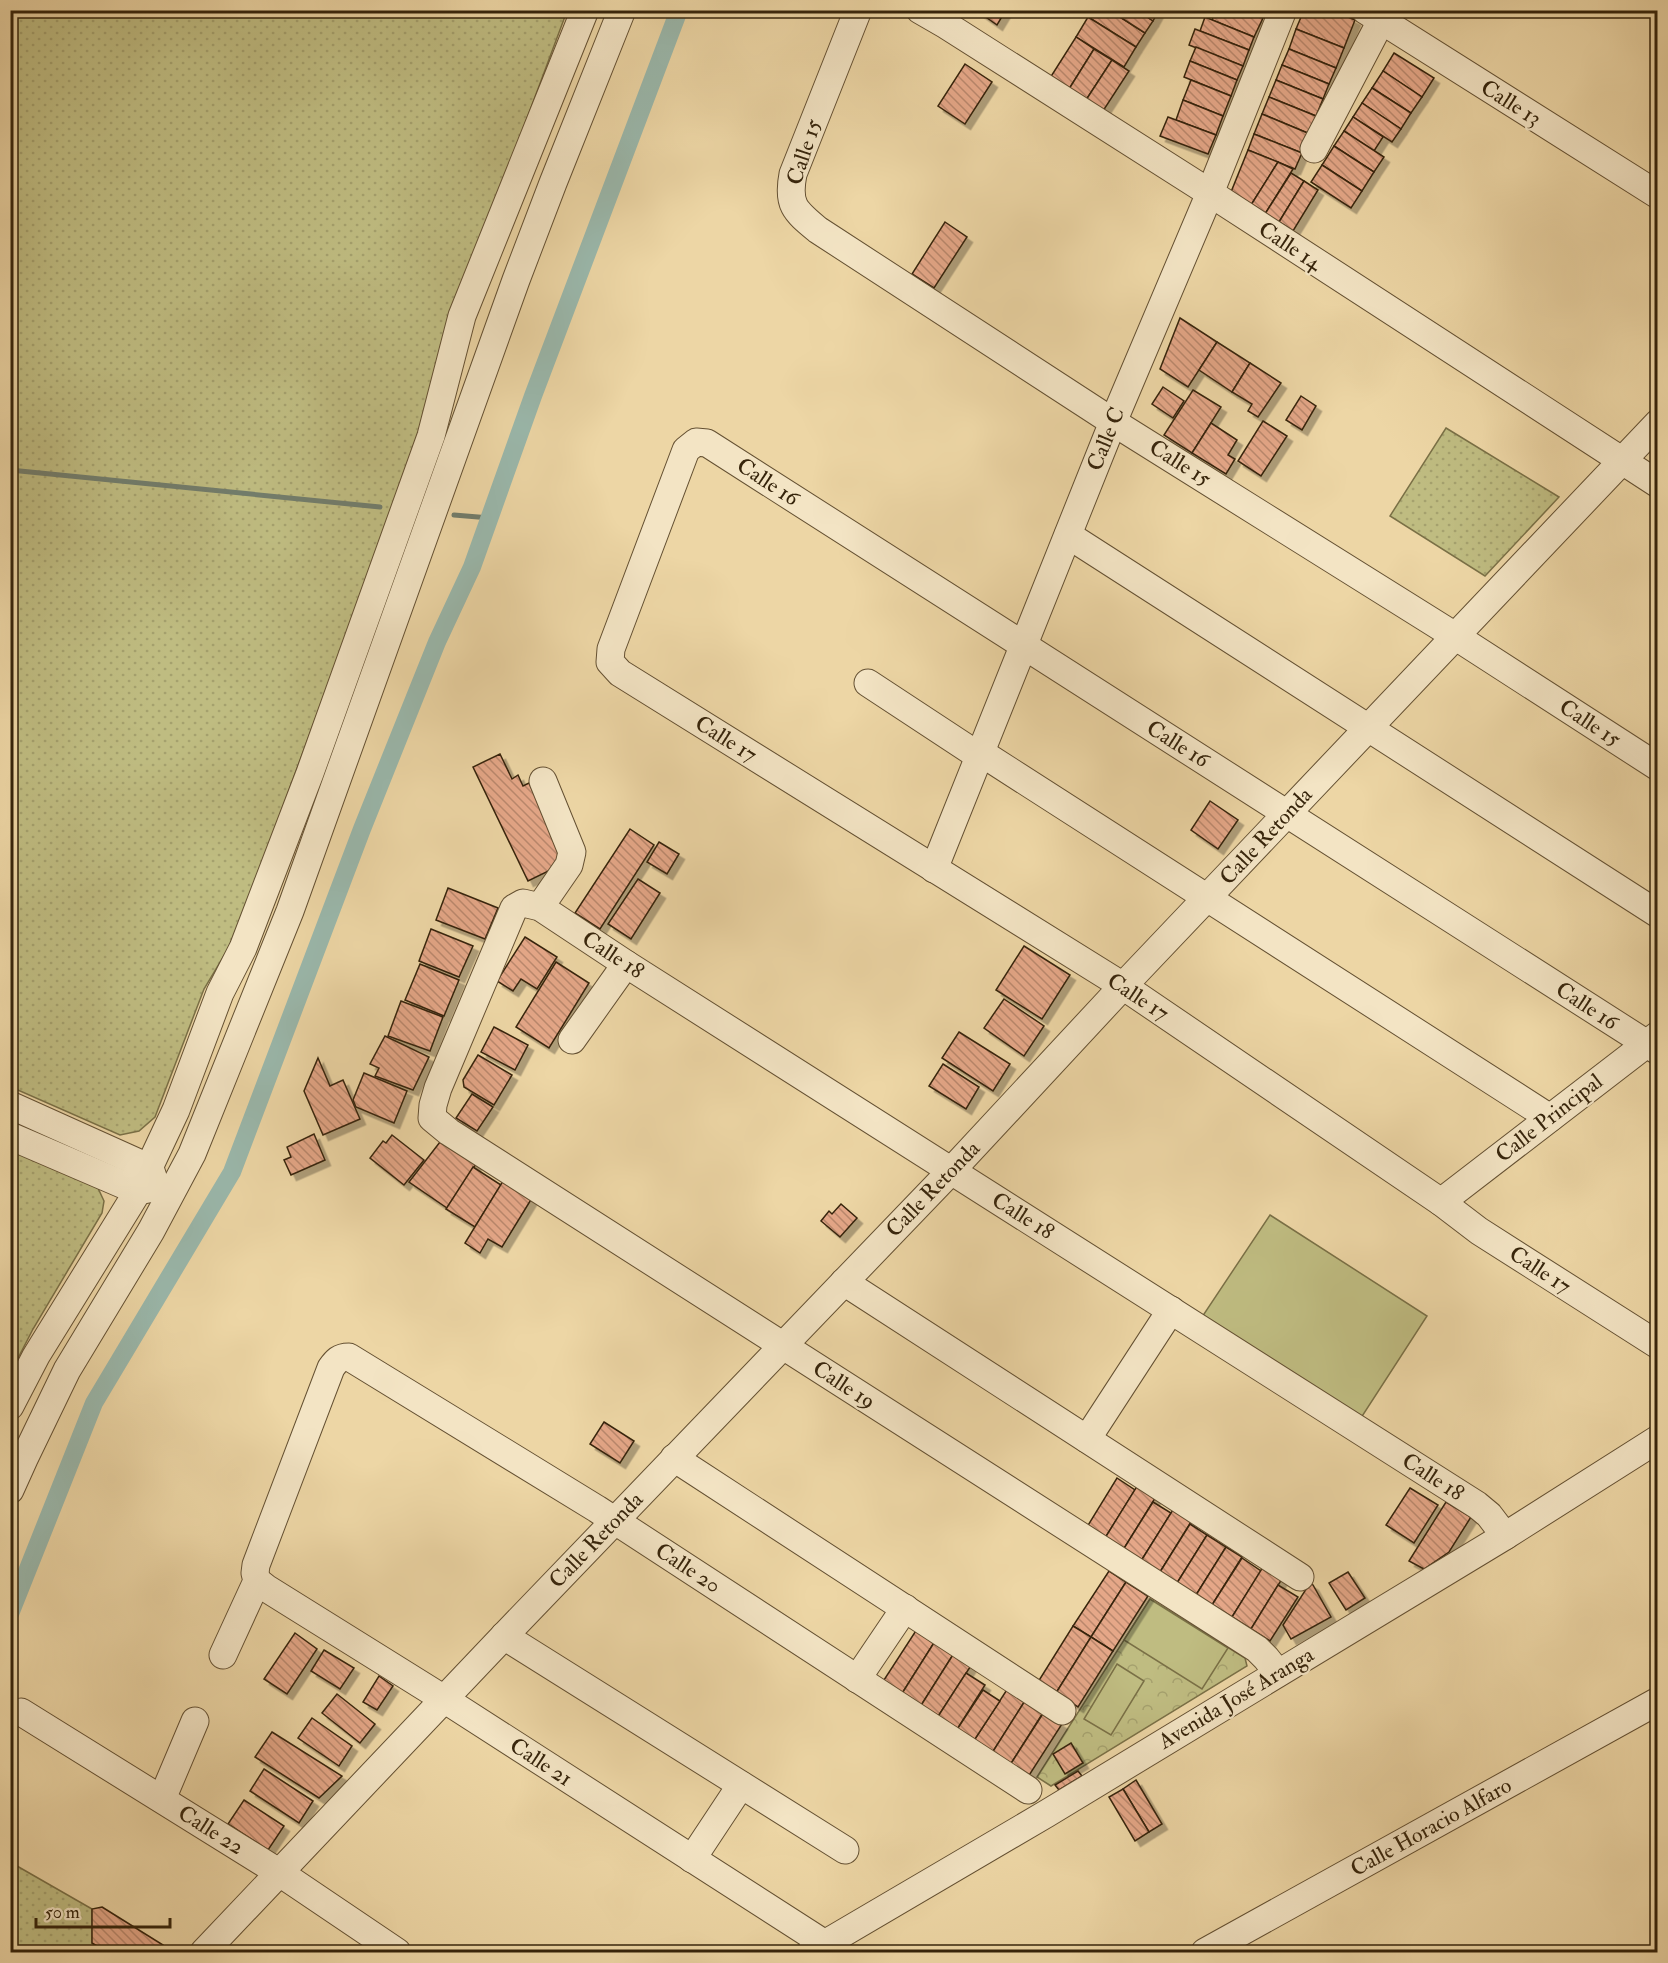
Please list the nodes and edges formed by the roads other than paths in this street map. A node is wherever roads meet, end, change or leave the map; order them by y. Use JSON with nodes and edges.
{"nodes":[{"id":1,"x":585,"y":10,"type":"edge"},
{"id":2,"x":622,"y":10,"type":"edge"},
{"id":3,"x":858,"y":10,"type":"edge"},
{"id":4,"x":920,"y":10,"type":"edge"},
{"id":5,"x":1283,"y":10,"type":"edge"},
{"id":6,"x":1373,"y":16,"type":"edge"},
{"id":7,"x":606,"y":50,"type":"junction"},
{"id":8,"x":545,"y":108,"type":"junction"},
{"id":9,"x":1314,"y":149,"type":"dead end"},
{"id":10,"x":552,"y":183,"type":"junction"},
{"id":11,"x":1210,"y":193,"type":"junction"},
{"id":12,"x":1658,"y":195,"type":"edge"},
{"id":13,"x":1113,"y":422,"type":"junction"},
{"id":14,"x":1658,"y":423,"type":"edge"},
{"id":15,"x":1621,"y":460,"type":"junction"},
{"id":16,"x":1658,"y":484,"type":"edge"},
{"id":17,"x":1068,"y":536,"type":"junction"},
{"id":18,"x":1455,"y":636,"type":"junction"},
{"id":19,"x":1023,"y":646,"type":"junction"},
{"id":20,"x":610,"y":662,"type":"joint"},
{"id":21,"x":868,"y":683,"type":"dead end"},
{"id":22,"x":1367,"y":728,"type":"junction"},
{"id":23,"x":980,"y":754,"type":"junction"},
{"id":24,"x":1658,"y":767,"type":"edge"},
{"id":25,"x":543,"y":781,"type":"dead end"},
{"id":26,"x":1287,"y":813,"type":"junction"},
{"id":27,"x":934,"y":869,"type":"junction"},
{"id":28,"x":1207,"y":898,"type":"junction"},
{"id":29,"x":537,"y":906,"type":"junction"},
{"id":30,"x":1658,"y":914,"type":"edge"},
{"id":31,"x":626,"y":964,"type":"junction"},
{"id":32,"x":1123,"y":986,"type":"junction"},
{"id":33,"x":572,"y":1040,"type":"dead end"},
{"id":34,"x":1654,"y":1043,"type":"edge"},
{"id":35,"x":10,"y":1105,"type":"edge"},
{"id":36,"x":1550,"y":1118,"type":"junction"},
{"id":37,"x":10,"y":1136,"type":"edge"},
{"id":38,"x":192,"y":1154,"type":"junction"},
{"id":39,"x":951,"y":1171,"type":"junction"},
{"id":40,"x":148,"y":1182,"type":"junction"},
{"id":41,"x":1441,"y":1202,"type":"junction"},
{"id":42,"x":151,"y":1231,"type":"junction"},
{"id":43,"x":844,"y":1282,"type":"junction"},
{"id":44,"x":1171,"y":1310,"type":"junction"},
{"id":45,"x":1658,"y":1345,"type":"edge"},
{"id":46,"x":783,"y":1346,"type":"junction"},
{"id":47,"x":10,"y":1406,"type":"edge"},
{"id":48,"x":1087,"y":1439,"type":"junction"},
{"id":49,"x":1658,"y":1439,"type":"edge"},
{"id":50,"x":674,"y":1458,"type":"junction"},
{"id":51,"x":10,"y":1490,"type":"edge"},
{"id":52,"x":614,"y":1521,"type":"junction"},
{"id":53,"x":1505,"y":1536,"type":"junction"},
{"id":54,"x":1300,"y":1577,"type":"dead end"},
{"id":55,"x":257,"y":1581,"type":"junction"},
{"id":56,"x":904,"y":1608,"type":"junction"},
{"id":57,"x":504,"y":1635,"type":"junction"},
{"id":58,"x":223,"y":1655,"type":"dead end"},
{"id":59,"x":1278,"y":1673,"type":"junction"},
{"id":60,"x":857,"y":1679,"type":"junction"},
{"id":61,"x":444,"y":1699,"type":"junction"},
{"id":62,"x":1658,"y":1701,"type":"edge"},
{"id":63,"x":1062,"y":1711,"type":"dead end"},
{"id":64,"x":21,"y":1712,"type":"dead end"},
{"id":65,"x":195,"y":1721,"type":"dead end"},
{"id":66,"x":741,"y":1785,"type":"junction"},
{"id":67,"x":1028,"y":1790,"type":"dead end"},
{"id":68,"x":162,"y":1799,"type":"junction"},
{"id":69,"x":845,"y":1850,"type":"dead end"},
{"id":70,"x":692,"y":1859,"type":"junction"},
{"id":71,"x":279,"y":1873,"type":"junction"},
{"id":72,"x":818,"y":1948,"type":"edge"},
{"id":73,"x":204,"y":1953,"type":"edge"},
{"id":74,"x":397,"y":1953,"type":"edge"},
{"id":75,"x":1205,"y":1953,"type":"edge"}],
"edges":[{"from":1,"to":8,"type":"street"},
{"from":2,"to":7,"type":"street"},
{"from":3,"to":13,"type":"street","name":"Calle 15"},
{"from":4,"to":11,"type":"street","name":"Calle 14"},
{"from":5,"to":11,"type":"street","name":"Calle C"},
{"from":6,"to":9,"type":"street"},
{"from":6,"to":12,"type":"street","name":"Calle 13"},
{"from":7,"to":8,"type":"street"},
{"from":7,"to":10,"type":"street"},
{"from":8,"to":10,"type":"street"},
{"from":8,"to":40,"type":"street"},
{"from":10,"to":38,"type":"street"},
{"from":11,"to":13,"type":"street","name":"Calle C"},
{"from":11,"to":15,"type":"street","name":"Calle 14"},
{"from":13,"to":17,"type":"street","name":"Calle C"},
{"from":13,"to":18,"type":"street","name":"Calle 15"},
{"from":14,"to":15,"type":"street","name":"Calle Retonda"},
{"from":15,"to":16,"type":"street","name":"Calle 14"},
{"from":15,"to":18,"type":"street","name":"Calle Retonda"},
{"from":17,"to":19,"type":"street","name":"Calle C"},
{"from":17,"to":22,"type":"street"},
{"from":18,"to":22,"type":"street","name":"Calle Retonda"},
{"from":18,"to":24,"type":"street","name":"Calle 15"},
{"from":19,"to":20,"type":"street","name":"Calle 16"},
{"from":19,"to":23,"type":"street","name":"Calle C"},
{"from":19,"to":26,"type":"street","name":"Calle 16"},
{"from":20,"to":27,"type":"street","name":"Calle 17"},
{"from":21,"to":23,"type":"street"},
{"from":22,"to":26,"type":"street","name":"Calle Retonda"},
{"from":22,"to":30,"type":"street"},
{"from":23,"to":27,"type":"street","name":"Calle C"},
{"from":23,"to":28,"type":"street"},
{"from":25,"to":29,"type":"street"},
{"from":26,"to":28,"type":"street","name":"Calle Retonda"},
{"from":26,"to":34,"type":"street","name":"Calle 16"},
{"from":27,"to":32,"type":"street","name":"Calle 17"},
{"from":28,"to":32,"type":"street","name":"Calle Retonda"},
{"from":28,"to":36,"type":"street"},
{"from":29,"to":31,"type":"street","name":"Calle 18"},
{"from":29,"to":46,"type":"street","name":"Calle 19"},
{"from":31,"to":33,"type":"street"},
{"from":31,"to":39,"type":"street","name":"Calle 18"},
{"from":32,"to":39,"type":"street","name":"Calle Retonda"},
{"from":32,"to":41,"type":"street","name":"Calle 17"},
{"from":34,"to":36,"type":"street","name":"Calle Principal"},
{"from":35,"to":40,"type":"street"},
{"from":36,"to":41,"type":"street","name":"Calle Principal"},
{"from":37,"to":40,"type":"street"},
{"from":38,"to":40,"type":"street"},
{"from":38,"to":42,"type":"street"},
{"from":39,"to":43,"type":"street","name":"Calle Retonda"},
{"from":39,"to":44,"type":"street","name":"Calle 18"},
{"from":40,"to":42,"type":"street"},
{"from":40,"to":47,"type":"street"},
{"from":41,"to":45,"type":"street","name":"Calle 17"},
{"from":42,"to":51,"type":"street"},
{"from":43,"to":46,"type":"street","name":"Calle Retonda"},
{"from":43,"to":48,"type":"street"},
{"from":44,"to":48,"type":"street"},
{"from":44,"to":53,"type":"street","name":"Calle 18"},
{"from":46,"to":50,"type":"street","name":"Calle Retonda"},
{"from":46,"to":59,"type":"street","name":"Calle 19"},
{"from":48,"to":54,"type":"street"},
{"from":49,"to":53,"type":"street","name":"Avenida José Aranga"},
{"from":50,"to":52,"type":"street","name":"Calle Retonda"},
{"from":50,"to":56,"type":"street"},
{"from":52,"to":55,"type":"street","name":"Calle 20"},
{"from":52,"to":57,"type":"street","name":"Calle Retonda"},
{"from":52,"to":60,"type":"street","name":"Calle 20"},
{"from":53,"to":59,"type":"street","name":"Avenida José Aranga"},
{"from":55,"to":58,"type":"street"},
{"from":55,"to":61,"type":"street","name":"Calle 21"},
{"from":56,"to":60,"type":"street"},
{"from":56,"to":63,"type":"street"},
{"from":57,"to":61,"type":"street","name":"Calle Retonda"},
{"from":57,"to":66,"type":"street"},
{"from":59,"to":72,"type":"street","name":"Avenida José Aranga"},
{"from":60,"to":67,"type":"street","name":"Calle 20"},
{"from":61,"to":70,"type":"street","name":"Calle 21"},
{"from":61,"to":71,"type":"street","name":"Calle Retonda"},
{"from":62,"to":75,"type":"street","name":"Calle Horacio Alfaro"},
{"from":64,"to":68,"type":"street","name":"Calle 22"},
{"from":65,"to":68,"type":"street"},
{"from":66,"to":69,"type":"street"},
{"from":66,"to":70,"type":"street"},
{"from":68,"to":71,"type":"street","name":"Calle 22"},
{"from":70,"to":72,"type":"street","name":"Calle 21"},
{"from":71,"to":73,"type":"street","name":"Calle Retonda"},
{"from":71,"to":74,"type":"street","name":"Calle 22"}]}
